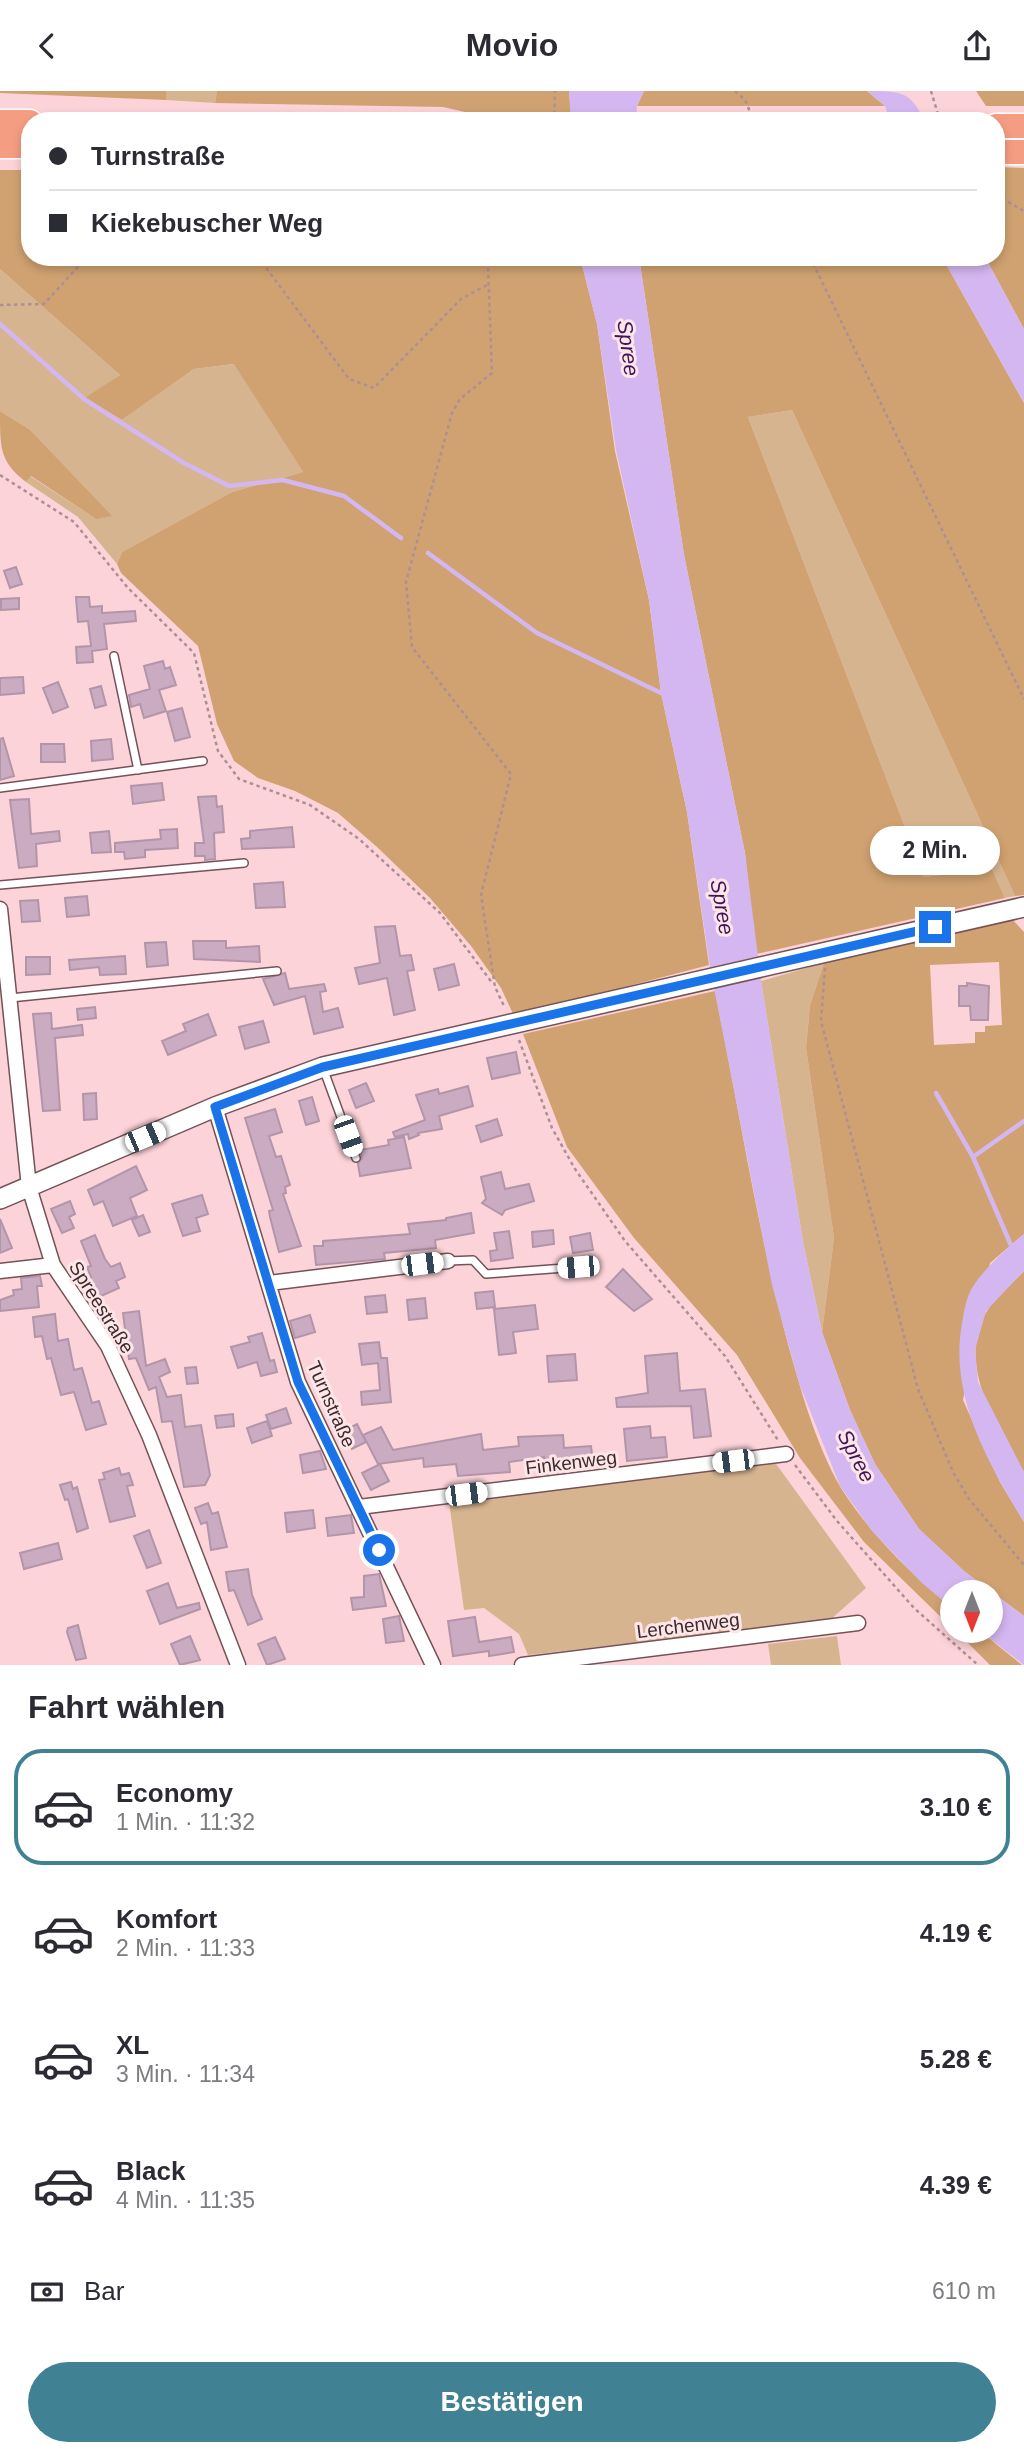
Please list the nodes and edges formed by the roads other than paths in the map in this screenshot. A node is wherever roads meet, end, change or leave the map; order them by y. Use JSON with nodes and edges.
{"nodes":[{"id":1,"x":0,"y":122,"type":"edge"},
{"id":2,"x":21,"y":122,"type":"edge"},
{"id":3,"x":0,"y":146,"type":"edge"},
{"id":4,"x":21,"y":146,"type":"edge"},
{"id":5,"x":1005,"y":152,"type":"edge"},
{"id":6,"x":1024,"y":152,"type":"edge"},
{"id":7,"x":114,"y":656,"type":"dead end"},
{"id":8,"x":203,"y":761,"type":"dead end"},
{"id":9,"x":138,"y":770,"type":"junction"},
{"id":10,"x":0,"y":788,"type":"edge"},
{"id":11,"x":244,"y":863,"type":"dead end"},
{"id":12,"x":0,"y":885,"type":"edge"},
{"id":13,"x":0,"y":909,"type":"edge"},
{"id":14,"x":1020,"y":913,"type":"edge"},
{"id":15,"x":277,"y":971,"type":"dead end"},
{"id":16,"x":3,"y":973,"type":"edge"},
{"id":17,"x":10,"y":998,"type":"junction"},
{"id":18,"x":323,"y":1067,"type":"junction"},
{"id":19,"x":215,"y":1107,"type":"junction"},
{"id":20,"x":356,"y":1158,"type":"dead end"},
{"id":21,"x":29,"y":1187,"type":"junction"},
{"id":22,"x":0,"y":1199,"type":"edge"},
{"id":23,"x":448,"y":1261,"type":"joint"},
{"id":24,"x":53,"y":1265,"type":"junction"},
{"id":25,"x":578,"y":1267,"type":"dead end"},
{"id":26,"x":0,"y":1271,"type":"edge"},
{"id":27,"x":269,"y":1283,"type":"junction"},
{"id":28,"x":786,"y":1454,"type":"road end"},
{"id":29,"x":359,"y":1507,"type":"junction"},
{"id":30,"x":858,"y":1623,"type":"dead end"},
{"id":31,"x":238,"y":1665,"type":"edge"},
{"id":32,"x":433,"y":1665,"type":"edge"},
{"id":33,"x":522,"y":1665,"type":"edge"}],
"edges":[{"from":1,"to":2,"type":"highway"},
{"from":3,"to":4,"type":"highway"},
{"from":5,"to":6,"type":"highway"},
{"from":7,"to":9,"type":"lane"},
{"from":8,"to":9,"type":"lane"},
{"from":9,"to":10,"type":"lane"},
{"from":11,"to":12,"type":"lane"},
{"from":13,"to":16,"type":"street","name":"Spreestraße"},
{"from":14,"to":18,"type":"main road"},
{"from":15,"to":17,"type":"lane"},
{"from":16,"to":17,"type":"street","name":"Spreestraße"},
{"from":17,"to":21,"type":"street","name":"Spreestraße"},
{"from":18,"to":19,"type":"main road"},
{"from":18,"to":20,"type":"lane"},
{"from":19,"to":21,"type":"main road"},
{"from":19,"to":27,"type":"street","name":"Turnstraße"},
{"from":21,"to":22,"type":"main road"},
{"from":21,"to":24,"type":"street","name":"Spreestraße"},
{"from":23,"to":25,"type":"lane"},
{"from":23,"to":27,"type":"street"},
{"from":24,"to":26,"type":"street"},
{"from":24,"to":31,"type":"street","name":"Spreestraße"},
{"from":27,"to":29,"type":"street","name":"Turnstraße"},
{"from":28,"to":29,"type":"street","name":"Finkenweg"},
{"from":29,"to":32,"type":"street","name":"Turnstraße"},
{"from":30,"to":33,"type":"street","name":"Lerchenweg"}]}
